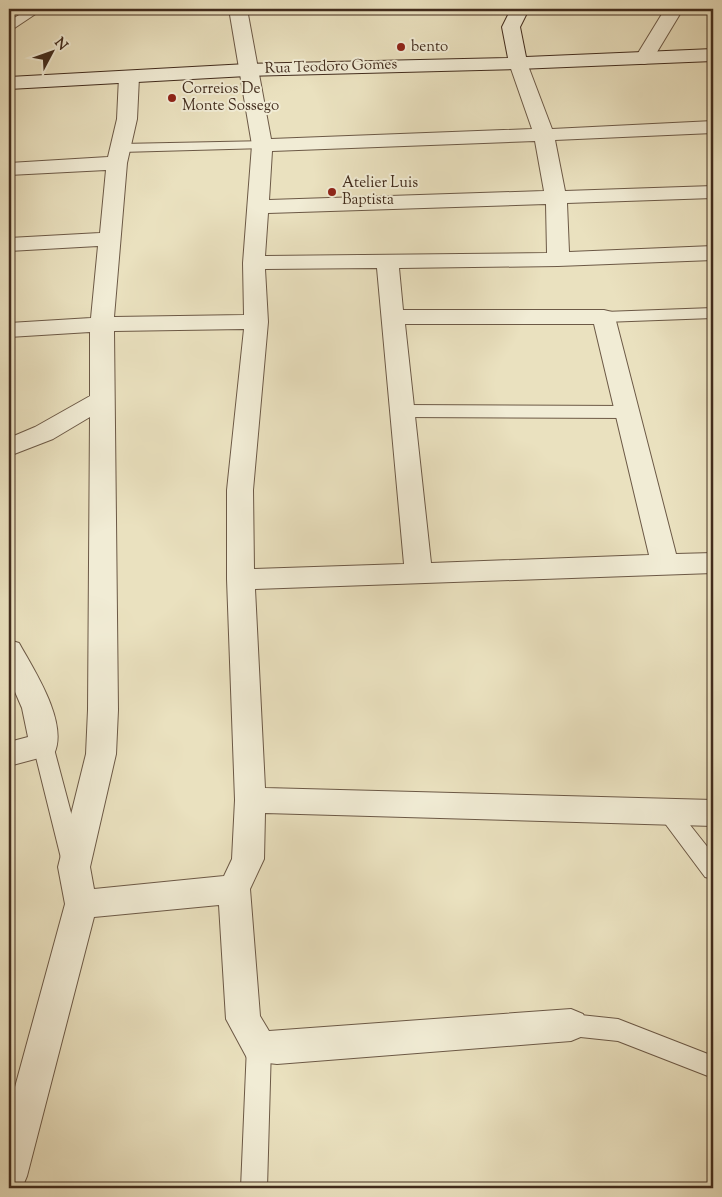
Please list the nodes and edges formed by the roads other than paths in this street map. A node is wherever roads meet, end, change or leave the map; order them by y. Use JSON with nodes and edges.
{"nodes":[{"id":1,"x":37,"y":9,"type":"edge"},
{"id":2,"x":238,"y":9,"type":"edge"},
{"id":3,"x":515,"y":9,"type":"edge"},
{"id":4,"x":674,"y":9,"type":"edge"},
{"id":5,"x":9,"y":27,"type":"edge"},
{"id":6,"x":713,"y":55,"type":"edge"},
{"id":7,"x":644,"y":58,"type":"junction"},
{"id":8,"x":518,"y":63,"type":"junction"},
{"id":9,"x":247,"y":70,"type":"junction"},
{"id":10,"x":129,"y":77,"type":"junction"},
{"id":11,"x":9,"y":83,"type":"edge"},
{"id":12,"x":713,"y":127,"type":"edge"},
{"id":13,"x":544,"y":135,"type":"junction"},
{"id":14,"x":262,"y":145,"type":"junction"},
{"id":15,"x":119,"y":156,"type":"junction"},
{"id":16,"x":9,"y":169,"type":"edge"},
{"id":17,"x":713,"y":192,"type":"edge"},
{"id":18,"x":556,"y":198,"type":"junction"},
{"id":19,"x":258,"y":207,"type":"junction"},
{"id":20,"x":110,"y":239,"type":"junction"},
{"id":21,"x":9,"y":244,"type":"edge"},
{"id":22,"x":713,"y":253,"type":"edge"},
{"id":23,"x":558,"y":259,"type":"junction"},
{"id":24,"x":387,"y":262,"type":"junction"},
{"id":25,"x":254,"y":263,"type":"junction"},
{"id":26,"x":713,"y":313,"type":"edge"},
{"id":27,"x":393,"y":317,"type":"junction"},
{"id":28,"x":604,"y":317,"type":"junction"},
{"id":29,"x":256,"y":322,"type":"junction"},
{"id":30,"x":102,"y":324,"type":"junction"},
{"id":31,"x":9,"y":330,"type":"edge"},
{"id":32,"x":101,"y":400,"type":"junction"},
{"id":33,"x":402,"y":411,"type":"junction"},
{"id":34,"x":628,"y":412,"type":"junction"},
{"id":35,"x":9,"y":448,"type":"edge"},
{"id":36,"x":713,"y":563,"type":"edge"},
{"id":37,"x":665,"y":564,"type":"junction"},
{"id":38,"x":418,"y":572,"type":"junction"},
{"id":39,"x":241,"y":579,"type":"junction"},
{"id":40,"x":9,"y":651,"type":"edge"},
{"id":41,"x":43,"y":746,"type":"junction"},
{"id":42,"x":9,"y":754,"type":"edge"},
{"id":43,"x":250,"y":800,"type":"junction"},
{"id":44,"x":668,"y":812,"type":"junction"},
{"id":45,"x":713,"y":813,"type":"edge"},
{"id":46,"x":74,"y":867,"type":"junction"},
{"id":47,"x":713,"y":870,"type":"edge"},
{"id":48,"x":234,"y":889,"type":"junction"},
{"id":49,"x":81,"y":904,"type":"junction"},
{"id":50,"x":571,"y":1025,"type":"joint"},
{"id":51,"x":259,"y":1046,"type":"junction"},
{"id":52,"x":713,"y":1067,"type":"edge"},
{"id":53,"x":9,"y":1176,"type":"edge"},
{"id":54,"x":254,"y":1188,"type":"edge"}],
"edges":[{"from":1,"to":5,"type":"lane"},
{"from":2,"to":9,"type":"street"},
{"from":3,"to":8,"type":"street"},
{"from":4,"to":7,"type":"street"},
{"from":6,"to":7,"type":"street","name":"Rua Teodoro Gomes"},
{"from":7,"to":8,"type":"street","name":"Rua Teodoro Gomes"},
{"from":8,"to":9,"type":"street","name":"Rua Teodoro Gomes"},
{"from":8,"to":13,"type":"street"},
{"from":9,"to":10,"type":"street","name":"Rua Teodoro Gomes"},
{"from":9,"to":14,"type":"street"},
{"from":10,"to":11,"type":"street","name":"Rua Teodoro Gomes"},
{"from":10,"to":15,"type":"street"},
{"from":12,"to":13,"type":"street"},
{"from":13,"to":14,"type":"street"},
{"from":13,"to":18,"type":"street"},
{"from":14,"to":15,"type":"lane"},
{"from":14,"to":19,"type":"street"},
{"from":15,"to":16,"type":"street"},
{"from":15,"to":20,"type":"street"},
{"from":17,"to":18,"type":"street"},
{"from":18,"to":19,"type":"street"},
{"from":18,"to":23,"type":"street"},
{"from":19,"to":25,"type":"street"},
{"from":20,"to":21,"type":"street"},
{"from":20,"to":30,"type":"street"},
{"from":22,"to":23,"type":"street"},
{"from":23,"to":24,"type":"street"},
{"from":24,"to":25,"type":"street"},
{"from":24,"to":27,"type":"street"},
{"from":25,"to":29,"type":"street"},
{"from":26,"to":28,"type":"lane"},
{"from":27,"to":28,"type":"street"},
{"from":27,"to":33,"type":"street"},
{"from":28,"to":34,"type":"street"},
{"from":29,"to":30,"type":"street"},
{"from":29,"to":39,"type":"street"},
{"from":30,"to":31,"type":"street"},
{"from":30,"to":32,"type":"street"},
{"from":32,"to":35,"type":"street"},
{"from":32,"to":46,"type":"street"},
{"from":33,"to":34,"type":"lane"},
{"from":33,"to":38,"type":"street"},
{"from":34,"to":37,"type":"street"},
{"from":36,"to":37,"type":"street"},
{"from":37,"to":38,"type":"street"},
{"from":38,"to":39,"type":"street"},
{"from":39,"to":43,"type":"street"},
{"from":40,"to":41,"type":"street"},
{"from":41,"to":42,"type":"street"},
{"from":41,"to":46,"type":"lane"},
{"from":43,"to":44,"type":"street"},
{"from":43,"to":48,"type":"street"},
{"from":44,"to":45,"type":"street"},
{"from":44,"to":47,"type":"lane"},
{"from":46,"to":49,"type":"street"},
{"from":48,"to":49,"type":"street"},
{"from":48,"to":51,"type":"street"},
{"from":49,"to":53,"type":"street"},
{"from":50,"to":51,"type":"street"},
{"from":50,"to":52,"type":"lane"},
{"from":51,"to":54,"type":"lane"}]}
